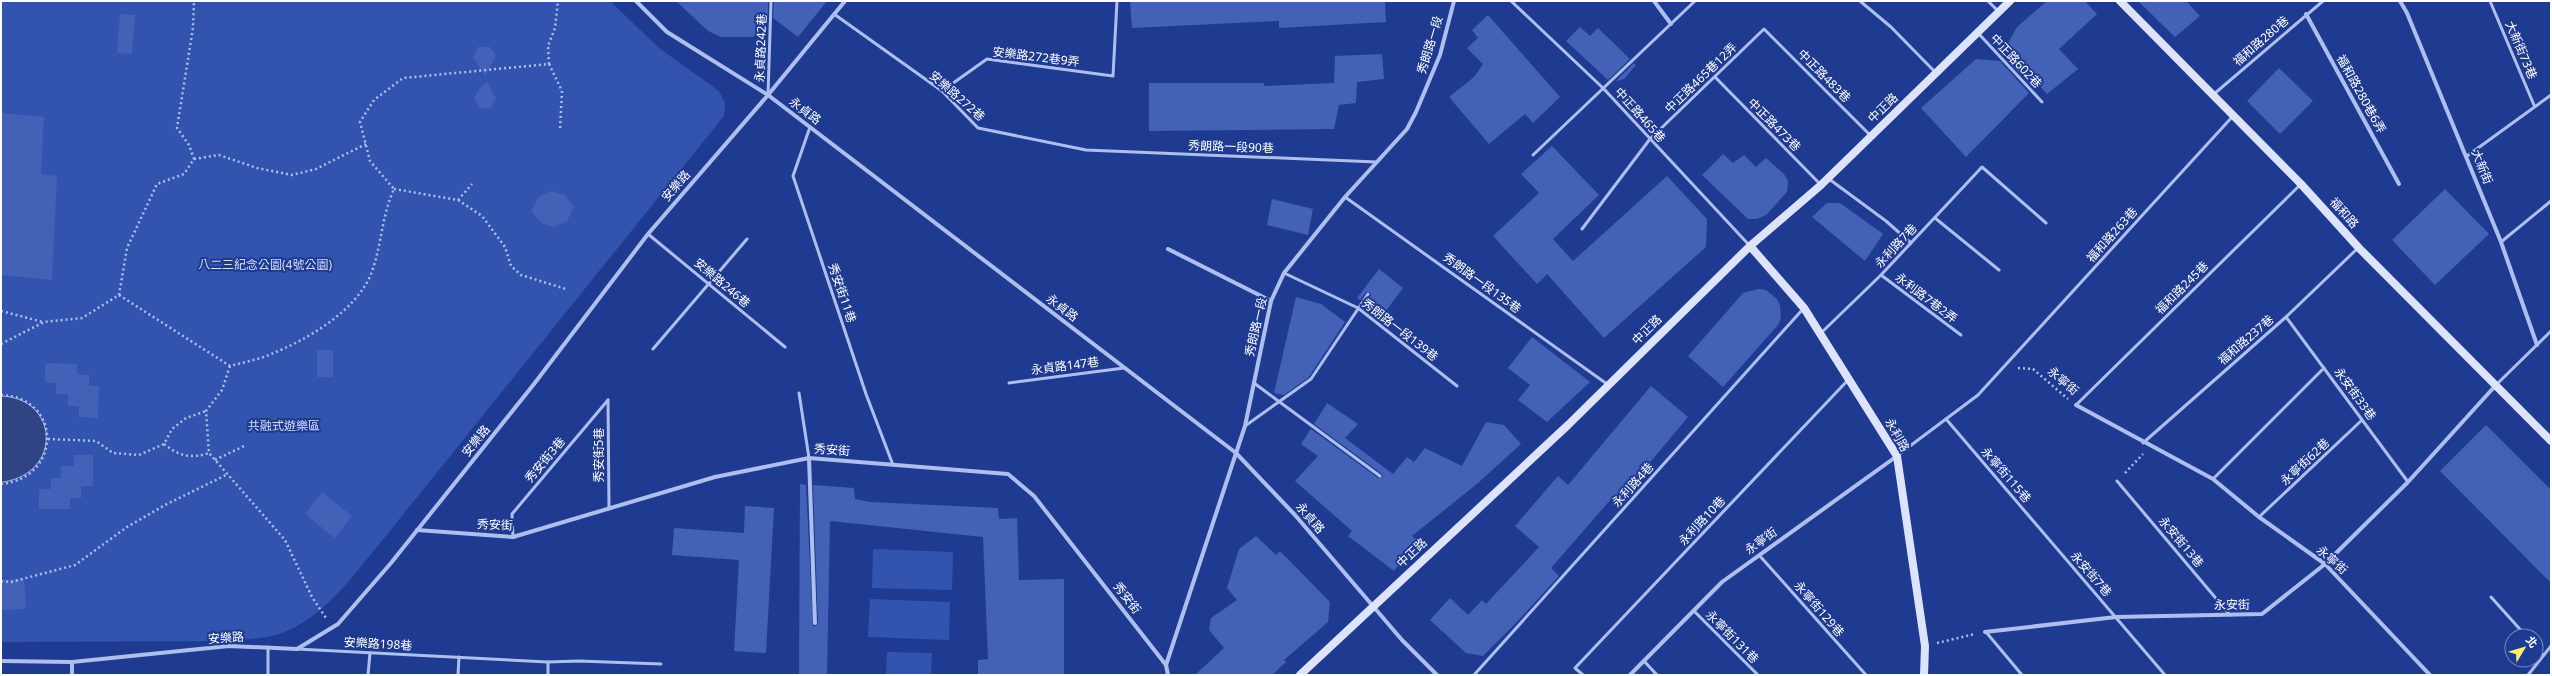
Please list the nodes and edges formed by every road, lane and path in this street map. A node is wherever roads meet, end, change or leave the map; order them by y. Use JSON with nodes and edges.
{"nodes":[{"id":1,"x":194,"y":1,"type":"edge"},
{"id":2,"x":558,"y":1,"type":"edge"},
{"id":3,"x":636,"y":1,"type":"edge"},
{"id":4,"x":771,"y":1,"type":"edge"},
{"id":5,"x":845,"y":1,"type":"edge"},
{"id":6,"x":1117,"y":1,"type":"edge"},
{"id":7,"x":1454,"y":1,"type":"edge"},
{"id":8,"x":1511,"y":1,"type":"edge"},
{"id":9,"x":1654,"y":1,"type":"edge"},
{"id":10,"x":1695,"y":1,"type":"edge"},
{"id":11,"x":1860,"y":1,"type":"edge"},
{"id":12,"x":1988,"y":1,"type":"edge"},
{"id":13,"x":2010,"y":1,"type":"edge"},
{"id":14,"x":2120,"y":1,"type":"edge"},
{"id":15,"x":2323,"y":1,"type":"edge"},
{"id":16,"x":2400,"y":1,"type":"edge"},
{"id":17,"x":2490,"y":1,"type":"edge"},
{"id":18,"x":1999,"y":12,"type":"junction"},
{"id":19,"x":834,"y":14,"type":"junction"},
{"id":20,"x":2306,"y":14,"type":"junction"},
{"id":21,"x":1670,"y":24,"type":"junction"},
{"id":22,"x":1764,"y":29,"type":"joint"},
{"id":23,"x":1978,"y":33,"type":"junction"},
{"id":24,"x":549,"y":64,"type":"junction"},
{"id":25,"x":1936,"y":73,"type":"junction"},
{"id":26,"x":1715,"y":78,"type":"junction"},
{"id":27,"x":1603,"y":88,"type":"junction"},
{"id":28,"x":942,"y":91,"type":"junction"},
{"id":29,"x":768,"y":95,"type":"junction"},
{"id":30,"x":2551,"y":95,"type":"edge"},
{"id":31,"x":2213,"y":96,"type":"junction"},
{"id":32,"x":2042,"y":102,"type":"dead end"},
{"id":33,"x":2534,"y":105,"type":"junction"},
{"id":34,"x":2233,"y":116,"type":"junction"},
{"id":35,"x":810,"y":127,"type":"junction"},
{"id":36,"x":560,"y":129,"type":"dead end"},
{"id":37,"x":1870,"y":136,"type":"junction"},
{"id":38,"x":1650,"y":139,"type":"junction"},
{"id":39,"x":366,"y":144,"type":"junction"},
{"id":40,"x":1086,"y":150,"type":"joint"},
{"id":41,"x":1533,"y":155,"type":"dead end"},
{"id":42,"x":2467,"y":156,"type":"junction"},
{"id":43,"x":194,"y":159,"type":"junction"},
{"id":44,"x":1376,"y":162,"type":"junction"},
{"id":45,"x":1828,"y":178,"type":"junction"},
{"id":46,"x":472,"y":184,"type":"dead end"},
{"id":47,"x":2301,"y":184,"type":"junction"},
{"id":48,"x":2399,"y":184,"type":"dead end"},
{"id":49,"x":1821,"y":185,"type":"junction"},
{"id":50,"x":394,"y":189,"type":"junction"},
{"id":51,"x":1345,"y":197,"type":"junction"},
{"id":52,"x":458,"y":200,"type":"junction"},
{"id":53,"x":2551,"y":201,"type":"edge"},
{"id":54,"x":1935,"y":218,"type":"junction"},
{"id":55,"x":2046,"y":223,"type":"dead end"},
{"id":56,"x":1582,"y":229,"type":"dead end"},
{"id":57,"x":648,"y":234,"type":"junction"},
{"id":58,"x":747,"y":240,"type":"dead end"},
{"id":59,"x":1911,"y":242,"type":"junction"},
{"id":60,"x":2501,"y":242,"type":"junction"},
{"id":61,"x":1750,"y":246,"type":"junction"},
{"id":62,"x":2359,"y":248,"type":"junction"},
{"id":63,"x":1168,"y":249,"type":"dead end"},
{"id":64,"x":1998,"y":270,"type":"dead end"},
{"id":65,"x":1284,"y":272,"type":"junction"},
{"id":66,"x":1880,"y":275,"type":"junction"},
{"id":67,"x":708,"y":283,"type":"junction"},
{"id":68,"x":566,"y":289,"type":"dead end"},
{"id":69,"x":1368,"y":294,"type":"dead end"},
{"id":70,"x":119,"y":296,"type":"junction"},
{"id":71,"x":1271,"y":301,"type":"junction"},
{"id":72,"x":1358,"y":308,"type":"junction"},
{"id":73,"x":1804,"y":308,"type":"junction"},
{"id":74,"x":1,"y":311,"type":"edge"},
{"id":75,"x":2286,"y":317,"type":"junction"},
{"id":76,"x":44,"y":322,"type":"junction"},
{"id":77,"x":2551,"y":331,"type":"edge"},
{"id":78,"x":1820,"y":334,"type":"junction"},
{"id":79,"x":1961,"y":336,"type":"dead end"},
{"id":80,"x":1,"y":344,"type":"edge"},
{"id":81,"x":2537,"y":345,"type":"junction"},
{"id":82,"x":785,"y":347,"type":"dead end"},
{"id":83,"x":652,"y":349,"type":"dead end"},
{"id":84,"x":230,"y":366,"type":"junction"},
{"id":85,"x":2004,"y":366,"type":"junction"},
{"id":86,"x":1124,"y":368,"type":"junction"},
{"id":87,"x":2324,"y":368,"type":"junction"},
{"id":88,"x":1849,"y":379,"type":"junction"},
{"id":89,"x":1009,"y":383,"type":"dead end"},
{"id":90,"x":1254,"y":383,"type":"junction"},
{"id":91,"x":2497,"y":384,"type":"junction"},
{"id":92,"x":1458,"y":386,"type":"dead end"},
{"id":93,"x":1609,"y":386,"type":"junction"},
{"id":94,"x":799,"y":393,"type":"dead end"},
{"id":95,"x":1,"y":395,"type":"edge"},
{"id":96,"x":608,"y":400,"type":"joint"},
{"id":97,"x":1279,"y":401,"type":"junction"},
{"id":98,"x":2076,"y":405,"type":"junction"},
{"id":99,"x":206,"y":411,"type":"junction"},
{"id":100,"x":1946,"y":419,"type":"junction"},
{"id":101,"x":2362,"y":420,"type":"junction"},
{"id":102,"x":1245,"y":426,"type":"junction"},
{"id":103,"x":48,"y":439,"type":"junction"},
{"id":104,"x":2551,"y":441,"type":"edge"},
{"id":105,"x":2143,"y":443,"type":"junction"},
{"id":106,"x":164,"y":444,"type":"junction"},
{"id":107,"x":244,"y":446,"type":"dead end"},
{"id":108,"x":2150,"y":446,"type":"junction"},
{"id":109,"x":210,"y":453,"type":"junction"},
{"id":110,"x":1236,"y":453,"type":"junction"},
{"id":111,"x":1897,"y":456,"type":"junction"},
{"id":112,"x":809,"y":458,"type":"junction"},
{"id":113,"x":215,"y":460,"type":"junction"},
{"id":114,"x":893,"y":465,"type":"junction"},
{"id":115,"x":228,"y":474,"type":"junction"},
{"id":116,"x":1380,"y":476,"type":"dead end"},
{"id":117,"x":2213,"y":479,"type":"junction"},
{"id":118,"x":2117,"y":481,"type":"joint"},
{"id":119,"x":2408,"y":482,"type":"junction"},
{"id":120,"x":1,"y":484,"type":"edge"},
{"id":121,"x":609,"y":509,"type":"junction"},
{"id":122,"x":2259,"y":517,"type":"junction"},
{"id":123,"x":417,"y":530,"type":"junction"},
{"id":124,"x":513,"y":537,"type":"junction"},
{"id":125,"x":2052,"y":543,"type":"joint"},
{"id":126,"x":1759,"y":555,"type":"junction"},
{"id":127,"x":2325,"y":564,"type":"junction"},
{"id":128,"x":1,"y":581,"type":"edge"},
{"id":129,"x":2491,"y":597,"type":"dead end"},
{"id":130,"x":1373,"y":606,"type":"junction"},
{"id":131,"x":1694,"y":611,"type":"junction"},
{"id":132,"x":2230,"y":615,"type":"junction"},
{"id":133,"x":2116,"y":617,"type":"junction"},
{"id":134,"x":815,"y":623,"type":"dead end"},
{"id":135,"x":332,"y":628,"type":"junction"},
{"id":136,"x":2519,"y":628,"type":"edge"},
{"id":137,"x":1986,"y":632,"type":"junction"},
{"id":138,"x":268,"y":646,"type":"junction"},
{"id":139,"x":1925,"y":646,"type":"junction"},
{"id":140,"x":2551,"y":646,"type":"edge"},
{"id":141,"x":297,"y":649,"type":"junction"},
{"id":142,"x":370,"y":653,"type":"junction"},
{"id":143,"x":2544,"y":654,"type":"edge"},
{"id":144,"x":459,"y":657,"type":"junction"},
{"id":145,"x":1,"y":661,"type":"edge"},
{"id":146,"x":72,"y":662,"type":"junction"},
{"id":147,"x":548,"y":662,"type":"junction"},
{"id":148,"x":1644,"y":662,"type":"junction"},
{"id":149,"x":661,"y":664,"type":"dead end"},
{"id":150,"x":1166,"y":665,"type":"junction"},
{"id":151,"x":72,"y":675,"type":"edge"},
{"id":152,"x":268,"y":675,"type":"edge"},
{"id":153,"x":368,"y":675,"type":"edge"},
{"id":154,"x":458,"y":675,"type":"edge"},
{"id":155,"x":548,"y":675,"type":"edge"},
{"id":156,"x":1168,"y":675,"type":"edge"},
{"id":157,"x":1300,"y":675,"type":"edge"},
{"id":158,"x":1437,"y":675,"type":"edge"},
{"id":159,"x":1474,"y":675,"type":"edge"},
{"id":160,"x":1583,"y":675,"type":"edge"},
{"id":161,"x":1630,"y":675,"type":"edge"},
{"id":162,"x":1657,"y":675,"type":"edge"},
{"id":163,"x":1758,"y":675,"type":"edge"},
{"id":164,"x":1866,"y":675,"type":"edge"},
{"id":165,"x":1924,"y":675,"type":"edge"},
{"id":166,"x":2022,"y":675,"type":"edge"},
{"id":167,"x":2165,"y":675,"type":"edge"},
{"id":168,"x":2430,"y":675,"type":"edge"}],
"edges":[{"from":1,"to":43,"type":"path"},
{"from":2,"to":24,"type":"path"},
{"from":3,"to":29,"type":"street","name":"永貞路"},
{"from":4,"to":29,"type":"lane","name":"永貞路242巷"},
{"from":5,"to":19,"type":"street","name":"安樂路"},
{"from":6,"to":28,"type":"lane","name":"安樂路272巷9弄"},
{"from":7,"to":44,"type":"street","name":"秀朗路一段"},
{"from":8,"to":27,"type":"lane","name":"中正路465巷"},
{"from":9,"to":21,"type":"street"},
{"from":10,"to":21,"type":"lane"},
{"from":11,"to":25,"type":"lane"},
{"from":12,"to":18,"type":"lane"},
{"from":13,"to":18,"type":"street","name":"中正路"},
{"from":14,"to":31,"type":"street","name":"福和路"},
{"from":15,"to":20,"type":"lane","name":"福和路280巷"},
{"from":16,"to":42,"type":"street","name":"大新街"},
{"from":17,"to":33,"type":"lane","name":"大新街73巷"},
{"from":18,"to":23,"type":"street","name":"中正路"},
{"from":19,"to":28,"type":"lane","name":"安樂路272巷"},
{"from":19,"to":29,"type":"street","name":"安樂路"},
{"from":20,"to":31,"type":"lane","name":"福和路280巷"},
{"from":20,"to":48,"type":"street","name":"福和路280巷6弄"},
{"from":21,"to":27,"type":"lane"},
{"from":22,"to":26,"type":"lane","name":"中正路465巷12弄"},
{"from":22,"to":37,"type":"lane","name":"中正路483巷"},
{"from":23,"to":25,"type":"street","name":"中正路"},
{"from":23,"to":32,"type":"lane","name":"中正路602巷"},
{"from":24,"to":36,"type":"path"},
{"from":24,"to":39,"type":"path"},
{"from":25,"to":37,"type":"street","name":"中正路"},
{"from":26,"to":38,"type":"lane","name":"中正路465巷12弄"},
{"from":26,"to":49,"type":"lane","name":"中正路473巷"},
{"from":27,"to":38,"type":"lane","name":"中正路465巷"},
{"from":27,"to":41,"type":"lane"},
{"from":28,"to":40,"type":"lane","name":"安樂路272巷"},
{"from":29,"to":35,"type":"street","name":"永貞路"},
{"from":29,"to":57,"type":"street","name":"安樂路"},
{"from":30,"to":33,"type":"lane"},
{"from":31,"to":34,"type":"street","name":"福和路"},
{"from":33,"to":42,"type":"lane"},
{"from":34,"to":47,"type":"street","name":"福和路"},
{"from":34,"to":85,"type":"lane","name":"福和路263巷"},
{"from":35,"to":86,"type":"street","name":"永貞路"},
{"from":35,"to":114,"type":"lane","name":"秀安街11巷"},
{"from":37,"to":45,"type":"street","name":"中正路"},
{"from":38,"to":56,"type":"lane","name":"中正路465巷12弄"},
{"from":38,"to":61,"type":"lane","name":"中正路465巷"},
{"from":39,"to":43,"type":"path"},
{"from":39,"to":50,"type":"path"},
{"from":40,"to":44,"type":"lane","name":"秀朗路一段90巷"},
{"from":42,"to":60,"type":"street","name":"大新街"},
{"from":43,"to":70,"type":"path"},
{"from":44,"to":51,"type":"street","name":"秀朗路一段"},
{"from":45,"to":49,"type":"street","name":"中正路"},
{"from":45,"to":59,"type":"lane"},
{"from":46,"to":52,"type":"path"},
{"from":47,"to":62,"type":"street","name":"福和路"},
{"from":47,"to":98,"type":"lane","name":"福和路245巷"},
{"from":49,"to":61,"type":"street","name":"中正路"},
{"from":50,"to":52,"type":"path"},
{"from":50,"to":84,"type":"path"},
{"from":51,"to":65,"type":"street","name":"秀朗路一段"},
{"from":51,"to":93,"type":"lane","name":"秀朗路一段135巷"},
{"from":52,"to":68,"type":"path"},
{"from":53,"to":60,"type":"lane"},
{"from":54,"to":55,"type":"lane","name":"永利路7巷"},
{"from":54,"to":59,"type":"lane","name":"永利路7巷"},
{"from":54,"to":64,"type":"lane"},
{"from":57,"to":67,"type":"lane","name":"安樂路246巷"},
{"from":57,"to":123,"type":"street","name":"安樂路"},
{"from":58,"to":67,"type":"lane"},
{"from":59,"to":66,"type":"lane","name":"永利路7巷"},
{"from":60,"to":81,"type":"street","name":"大新街"},
{"from":61,"to":73,"type":"street","name":"永利路"},
{"from":61,"to":93,"type":"street","name":"中正路"},
{"from":62,"to":75,"type":"lane","name":"福和路237巷"},
{"from":62,"to":91,"type":"street","name":"福和路"},
{"from":63,"to":71,"type":"street"},
{"from":65,"to":71,"type":"street","name":"秀朗路一段"},
{"from":65,"to":72,"type":"lane","name":"秀朗路一段139巷"},
{"from":66,"to":78,"type":"lane","name":"永利路7巷"},
{"from":66,"to":79,"type":"lane","name":"永利路7巷2弄"},
{"from":67,"to":82,"type":"lane","name":"安樂路246巷"},
{"from":67,"to":83,"type":"lane"},
{"from":69,"to":72,"type":"lane"},
{"from":70,"to":76,"type":"path"},
{"from":70,"to":84,"type":"path"},
{"from":71,"to":90,"type":"street","name":"秀朗路一段"},
{"from":72,"to":92,"type":"lane","name":"秀朗路一段139巷"},
{"from":72,"to":97,"type":"lane"},
{"from":73,"to":78,"type":"street","name":"永利路"},
{"from":73,"to":159,"type":"lane","name":"永利路4巷"},
{"from":74,"to":76,"type":"path"},
{"from":75,"to":87,"type":"lane","name":"永安街33巷"},
{"from":75,"to":105,"type":"lane","name":"福和路237巷"},
{"from":76,"to":80,"type":"path"},
{"from":77,"to":81,"type":"lane"},
{"from":78,"to":88,"type":"street","name":"永利路"},
{"from":81,"to":91,"type":"lane"},
{"from":84,"to":99,"type":"path"},
{"from":85,"to":98,"type":"path","name":"永寧街"},
{"from":85,"to":100,"type":"lane","name":"永寧街"},
{"from":86,"to":89,"type":"lane","name":"永貞路147巷"},
{"from":86,"to":110,"type":"street","name":"永貞路"},
{"from":87,"to":101,"type":"lane","name":"永安街33巷"},
{"from":87,"to":117,"type":"lane"},
{"from":88,"to":111,"type":"street","name":"永利路"},
{"from":88,"to":160,"type":"lane","name":"永利路10巷"},
{"from":90,"to":97,"type":"lane"},
{"from":90,"to":102,"type":"street","name":"秀朗路一段"},
{"from":91,"to":104,"type":"street","name":"福和路"},
{"from":91,"to":119,"type":"street","name":"永安街"},
{"from":93,"to":130,"type":"street","name":"中正路"},
{"from":94,"to":112,"type":"lane"},
{"from":95,"to":103,"type":"path"},
{"from":96,"to":121,"type":"lane","name":"秀安街5巷"},
{"from":96,"to":124,"type":"lane","name":"秀安街3巷"},
{"from":97,"to":102,"type":"lane"},
{"from":97,"to":116,"type":"lane"},
{"from":98,"to":105,"type":"street","name":"永寧街"},
{"from":99,"to":106,"type":"path"},
{"from":99,"to":109,"type":"path"},
{"from":100,"to":111,"type":"lane","name":"永寧街"},
{"from":100,"to":125,"type":"lane","name":"永寧街115巷"},
{"from":101,"to":119,"type":"lane","name":"永安街33巷"},
{"from":101,"to":122,"type":"lane","name":"永寧街62巷"},
{"from":102,"to":110,"type":"street","name":"秀朗路一段"},
{"from":103,"to":106,"type":"path"},
{"from":103,"to":120,"type":"path"},
{"from":105,"to":108,"type":"street","name":"永寧街"},
{"from":106,"to":109,"type":"path"},
{"from":107,"to":113,"type":"path"},
{"from":108,"to":117,"type":"street","name":"永寧街"},
{"from":108,"to":118,"type":"path"},
{"from":109,"to":113,"type":"path"},
{"from":110,"to":130,"type":"street","name":"永貞路"},
{"from":110,"to":150,"type":"street","name":"秀朗路一段"},
{"from":111,"to":126,"type":"street","name":"永寧街"},
{"from":111,"to":139,"type":"street","name":"永利路"},
{"from":112,"to":114,"type":"street","name":"秀安街"},
{"from":112,"to":121,"type":"street","name":"秀安街"},
{"from":112,"to":134,"type":"street"},
{"from":113,"to":115,"type":"path"},
{"from":114,"to":150,"type":"street","name":"秀安街"},
{"from":115,"to":128,"type":"path"},
{"from":115,"to":135,"type":"path"},
{"from":117,"to":122,"type":"street","name":"永寧街"},
{"from":118,"to":132,"type":"lane","name":"永安街13巷"},
{"from":119,"to":127,"type":"street","name":"永安街"},
{"from":121,"to":124,"type":"street","name":"秀安街"},
{"from":122,"to":127,"type":"street","name":"永寧街"},
{"from":123,"to":124,"type":"street","name":"秀安街"},
{"from":123,"to":135,"type":"street","name":"安樂路"},
{"from":125,"to":133,"type":"lane","name":"永安街7巷"},
{"from":126,"to":131,"type":"street","name":"永寧街"},
{"from":126,"to":164,"type":"lane","name":"永寧街129巷"},
{"from":127,"to":132,"type":"street","name":"永安街"},
{"from":127,"to":168,"type":"street","name":"永寧街"},
{"from":129,"to":136,"type":"lane"},
{"from":130,"to":157,"type":"street","name":"中正路"},
{"from":130,"to":158,"type":"street","name":"永貞路"},
{"from":131,"to":148,"type":"street","name":"永寧街"},
{"from":131,"to":163,"type":"lane","name":"永寧街131巷"},
{"from":132,"to":133,"type":"street","name":"永安街"},
{"from":133,"to":137,"type":"street","name":"永安街"},
{"from":133,"to":167,"type":"lane","name":"永安街7巷"},
{"from":135,"to":141,"type":"street","name":"安樂路"},
{"from":137,"to":139,"type":"path"},
{"from":137,"to":166,"type":"lane"},
{"from":138,"to":141,"type":"street","name":"安樂路"},
{"from":138,"to":146,"type":"street","name":"安樂路"},
{"from":138,"to":152,"type":"lane"},
{"from":139,"to":165,"type":"street","name":"永利路"},
{"from":140,"to":143,"type":"lane"},
{"from":141,"to":142,"type":"lane","name":"安樂路198巷"},
{"from":142,"to":144,"type":"lane","name":"安樂路198巷"},
{"from":142,"to":153,"type":"lane"},
{"from":144,"to":147,"type":"lane","name":"安樂路198巷"},
{"from":144,"to":154,"type":"lane"},
{"from":145,"to":146,"type":"street","name":"安樂路"},
{"from":146,"to":151,"type":"street"},
{"from":147,"to":149,"type":"lane","name":"安樂路198巷"},
{"from":147,"to":155,"type":"lane"},
{"from":148,"to":161,"type":"street","name":"永寧街"},
{"from":148,"to":162,"type":"lane"},
{"from":150,"to":156,"type":"street","name":"秀朗路一段"}]}
